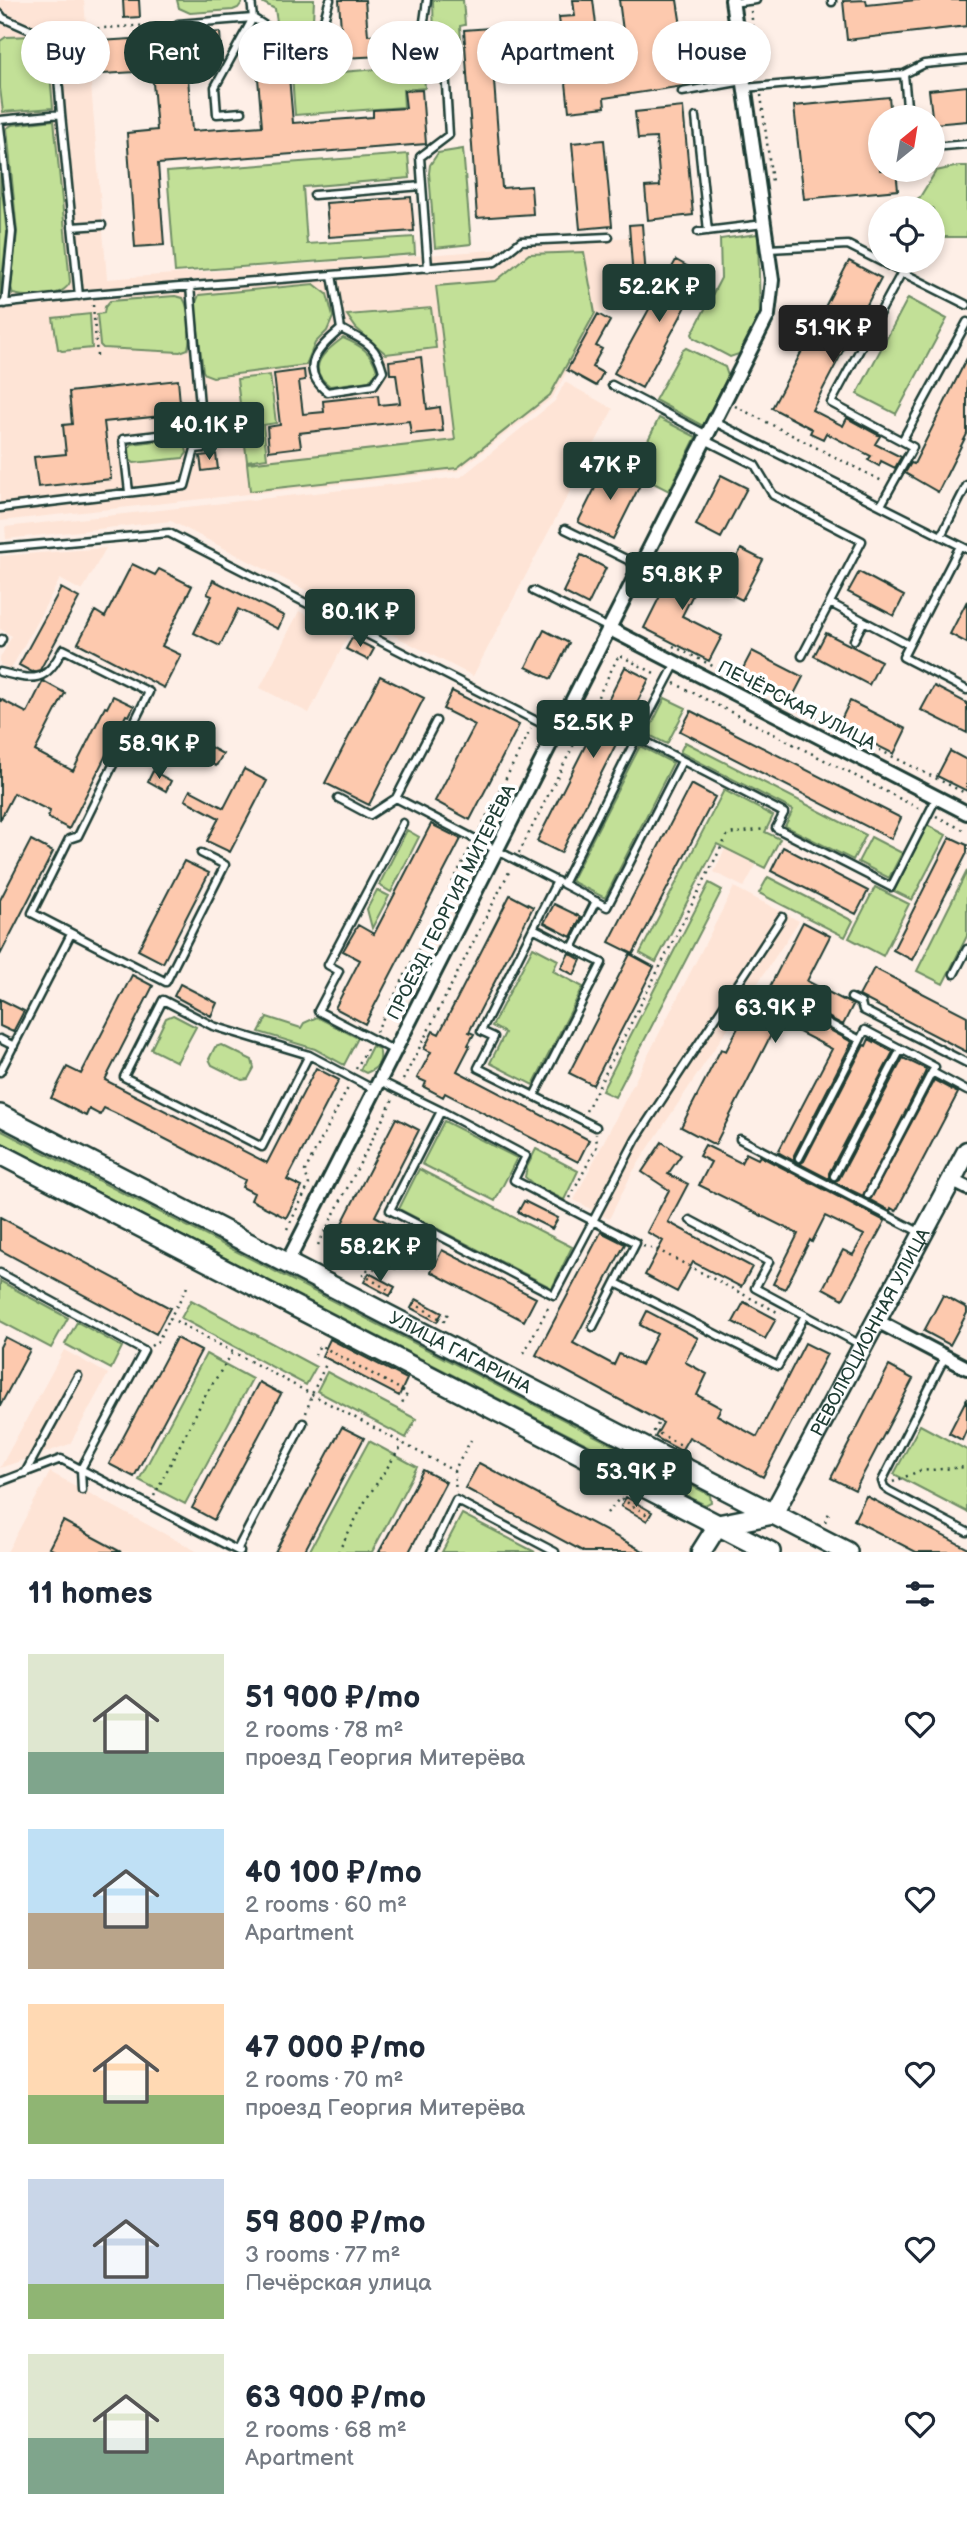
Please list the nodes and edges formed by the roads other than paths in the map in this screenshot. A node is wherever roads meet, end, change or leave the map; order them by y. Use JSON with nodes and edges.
{"nodes":[{"id":1,"x":251,"y":0,"type":"edge"},
{"id":2,"x":330,"y":0,"type":"edge"},
{"id":3,"x":427,"y":0,"type":"edge"},
{"id":4,"x":756,"y":0,"type":"edge"},
{"id":5,"x":732,"y":1,"type":"edge"},
{"id":6,"x":749,"y":1,"type":"edge"},
{"id":7,"x":0,"y":14,"type":"edge"},
{"id":8,"x":253,"y":18,"type":"junction"},
{"id":9,"x":216,"y":21,"type":"edge"},
{"id":10,"x":967,"y":60,"type":"edge"},
{"id":11,"x":904,"y":74,"type":"junction"},
{"id":12,"x":744,"y":85,"type":"junction"},
{"id":13,"x":682,"y":92,"type":"dead end"},
{"id":14,"x":907,"y":105,"type":"edge"},
{"id":15,"x":242,"y":112,"type":"dead end"},
{"id":16,"x":61,"y":114,"type":"junction"},
{"id":17,"x":696,"y":117,"type":"dead end"},
{"id":18,"x":0,"y":120,"type":"edge"},
{"id":19,"x":0,"y":126,"type":"edge"},
{"id":20,"x":967,"y":144,"type":"edge"},
{"id":21,"x":945,"y":146,"type":"edge"},
{"id":22,"x":422,"y":186,"type":"junction"},
{"id":23,"x":314,"y":195,"type":"dead end"},
{"id":24,"x":764,"y":224,"type":"junction"},
{"id":25,"x":102,"y":225,"type":"dead end"},
{"id":26,"x":72,"y":227,"type":"junction"},
{"id":27,"x":708,"y":231,"type":"junction"},
{"id":28,"x":698,"y":232,"type":"dead end"},
{"id":29,"x":609,"y":237,"type":"dead end"},
{"id":30,"x":768,"y":248,"type":"junction"},
{"id":31,"x":868,"y":255,"type":"edge"},
{"id":32,"x":428,"y":268,"type":"junction"},
{"id":33,"x":901,"y":273,"type":"edge"},
{"id":34,"x":904,"y":273,"type":"edge"},
{"id":35,"x":332,"y":275,"type":"junction"},
{"id":36,"x":190,"y":286,"type":"junction"},
{"id":37,"x":79,"y":296,"type":"junction"},
{"id":38,"x":2,"y":304,"type":"edge"},
{"id":39,"x":967,"y":305,"type":"edge"},
{"id":40,"x":967,"y":322,"type":"edge"},
{"id":41,"x":341,"y":329,"type":"junction"},
{"id":42,"x":612,"y":385,"type":"dead end"},
{"id":43,"x":715,"y":422,"type":"junction"},
{"id":44,"x":202,"y":430,"type":"junction"},
{"id":45,"x":706,"y":438,"type":"junction"},
{"id":46,"x":902,"y":442,"type":"junction"},
{"id":47,"x":967,"y":485,"type":"edge"},
{"id":48,"x":129,"y":492,"type":"junction"},
{"id":49,"x":881,"y":505,"type":"junction"},
{"id":50,"x":0,"y":508,"type":"edge"},
{"id":51,"x":565,"y":529,"type":"dead end"},
{"id":52,"x":941,"y":536,"type":"junction"},
{"id":53,"x":960,"y":546,"type":"junction"},
{"id":54,"x":0,"y":548,"type":"edge"},
{"id":55,"x":967,"y":550,"type":"edge"},
{"id":56,"x":642,"y":567,"type":"junction"},
{"id":57,"x":533,"y":591,"type":"dead end"},
{"id":58,"x":830,"y":603,"type":"junction"},
{"id":59,"x":864,"y":621,"type":"junction"},
{"id":60,"x":610,"y":629,"type":"junction"},
{"id":61,"x":854,"y":640,"type":"dead end"},
{"id":62,"x":909,"y":645,"type":"junction"},
{"id":63,"x":802,"y":656,"type":"dead end"},
{"id":64,"x":676,"y":663,"type":"junction"},
{"id":65,"x":0,"y":672,"type":"edge"},
{"id":66,"x":967,"y":690,"type":"edge"},
{"id":67,"x":436,"y":721,"type":"dead end"},
{"id":68,"x":558,"y":732,"type":"junction"},
{"id":69,"x":637,"y":737,"type":"junction"},
{"id":70,"x":682,"y":761,"type":"junction"},
{"id":71,"x":937,"y":797,"type":"junction"},
{"id":72,"x":338,"y":798,"type":"dead end"},
{"id":73,"x":396,"y":798,"type":"junction"},
{"id":74,"x":967,"y":813,"type":"edge"},
{"id":75,"x":403,"y":824,"type":"dead end"},
{"id":76,"x":497,"y":851,"type":"junction"},
{"id":77,"x":201,"y":853,"type":"dead end"},
{"id":78,"x":560,"y":883,"type":"junction"},
{"id":79,"x":596,"y":901,"type":"junction"},
{"id":80,"x":782,"y":917,"type":"dead end"},
{"id":81,"x":533,"y":928,"type":"junction"},
{"id":82,"x":71,"y":934,"type":"junction"},
{"id":83,"x":572,"y":948,"type":"junction"},
{"id":84,"x":967,"y":949,"type":"edge"},
{"id":85,"x":954,"y":974,"type":"dead end"},
{"id":86,"x":775,"y":995,"type":"dead end"},
{"id":87,"x":851,"y":998,"type":"dead end"},
{"id":88,"x":0,"y":1039,"type":"edge"},
{"id":89,"x":860,"y":1040,"type":"junction"},
{"id":90,"x":14,"y":1046,"type":"junction"},
{"id":91,"x":901,"y":1049,"type":"junction"},
{"id":92,"x":395,"y":1051,"type":"junction"},
{"id":93,"x":309,"y":1055,"type":"junction"},
{"id":94,"x":967,"y":1063,"type":"edge"},
{"id":95,"x":0,"y":1072,"type":"edge"},
{"id":96,"x":932,"y":1072,"type":"junction"},
{"id":97,"x":377,"y":1085,"type":"junction"},
{"id":98,"x":967,"y":1091,"type":"edge"},
{"id":99,"x":534,"y":1096,"type":"junction"},
{"id":100,"x":441,"y":1111,"type":"junction"},
{"id":101,"x":0,"y":1115,"type":"edge"},
{"id":102,"x":596,"y":1128,"type":"road end"},
{"id":103,"x":740,"y":1139,"type":"dead end"},
{"id":104,"x":967,"y":1151,"type":"edge"},
{"id":105,"x":0,"y":1154,"type":"edge"},
{"id":106,"x":799,"y":1158,"type":"dead end"},
{"id":107,"x":834,"y":1176,"type":"dead end"},
{"id":108,"x":959,"y":1184,"type":"edge"},
{"id":109,"x":868,"y":1195,"type":"dead end"},
{"id":110,"x":690,"y":1220,"type":"dead end"},
{"id":111,"x":593,"y":1221,"type":"junction"},
{"id":112,"x":435,"y":1233,"type":"junction"},
{"id":113,"x":923,"y":1234,"type":"junction"},
{"id":114,"x":423,"y":1256,"type":"road end"},
{"id":115,"x":287,"y":1263,"type":"junction"},
{"id":116,"x":0,"y":1273,"type":"edge"},
{"id":117,"x":616,"y":1283,"type":"junction"},
{"id":118,"x":805,"y":1315,"type":"junction"},
{"id":119,"x":877,"y":1321,"type":"junction"},
{"id":120,"x":593,"y":1327,"type":"dead end"},
{"id":121,"x":863,"y":1347,"type":"junction"},
{"id":122,"x":945,"y":1357,"type":"junction"},
{"id":123,"x":967,"y":1368,"type":"edge"},
{"id":124,"x":78,"y":1377,"type":"dead end"},
{"id":125,"x":303,"y":1423,"type":"road end"},
{"id":126,"x":81,"y":1469,"type":"junction"},
{"id":127,"x":25,"y":1472,"type":"junction"},
{"id":128,"x":0,"y":1482,"type":"edge"},
{"id":129,"x":82,"y":1490,"type":"dead end"},
{"id":130,"x":773,"y":1514,"type":"junction"},
{"id":131,"x":718,"y":1525,"type":"junction"},
{"id":132,"x":967,"y":1532,"type":"edge"},
{"id":133,"x":757,"y":1549,"type":"edge"},
{"id":134,"x":238,"y":1551,"type":"edge"},
{"id":135,"x":431,"y":1552,"type":"edge"},
{"id":136,"x":555,"y":1552,"type":"edge"},
{"id":137,"x":701,"y":1552,"type":"edge"},
{"id":138,"x":847,"y":1552,"type":"edge"}],
"edges":[{"from":1,"to":8,"type":"lane"},
{"from":2,"to":8,"type":"lane"},
{"from":3,"to":22,"type":"lane"},
{"from":4,"to":6,"type":"lane"},
{"from":5,"to":6,"type":"lane"},
{"from":5,"to":12,"type":"street","name":"ПРОЕЗД ГЕОРГИЯ МИТЕРЁВА"},
{"from":7,"to":16,"type":"lane"},
{"from":8,"to":9,"type":"lane"},
{"from":8,"to":15,"type":"lane"},
{"from":10,"to":11,"type":"lane"},
{"from":11,"to":12,"type":"lane"},
{"from":11,"to":14,"type":"lane"},
{"from":12,"to":13,"type":"lane"},
{"from":12,"to":24,"type":"street","name":"ПРОЕЗД ГЕОРГИЯ МИТЕРЁВА"},
{"from":16,"to":18,"type":"lane"},
{"from":16,"to":26,"type":"lane"},
{"from":17,"to":27,"type":"lane"},
{"from":19,"to":38,"type":"lane"},
{"from":20,"to":21,"type":"lane"},
{"from":22,"to":23,"type":"lane"},
{"from":22,"to":32,"type":"lane"},
{"from":24,"to":27,"type":"lane"},
{"from":24,"to":30,"type":"street","name":"ПРОЕЗД ГЕОРГИЯ МИТЕРЁВА"},
{"from":25,"to":26,"type":"lane"},
{"from":26,"to":37,"type":"lane"},
{"from":27,"to":28,"type":"lane"},
{"from":29,"to":32,"type":"lane"},
{"from":30,"to":31,"type":"lane"},
{"from":30,"to":43,"type":"street","name":"ПРОЕЗД ГЕОРГИЯ МИТЕРЁВА"},
{"from":32,"to":35,"type":"lane"},
{"from":33,"to":46,"type":"lane"},
{"from":34,"to":39,"type":"lane"},
{"from":35,"to":36,"type":"lane"},
{"from":35,"to":41,"type":"lane"},
{"from":36,"to":37,"type":"lane"},
{"from":36,"to":44,"type":"lane"},
{"from":37,"to":38,"type":"lane"},
{"from":40,"to":46,"type":"lane"},
{"from":41,"to":41,"type":"lane"},
{"from":42,"to":45,"type":"lane"},
{"from":43,"to":45,"type":"street","name":"ПРОЕЗД ГЕОРГИЯ МИТЕРЁВА"},
{"from":43,"to":49,"type":"lane"},
{"from":44,"to":48,"type":"lane"},
{"from":44,"to":48,"type":"lane"},
{"from":45,"to":56,"type":"street","name":"ПРОЕЗД ГЕОРГИЯ МИТЕРЁВА"},
{"from":45,"to":58,"type":"lane"},
{"from":46,"to":49,"type":"lane"},
{"from":47,"to":52,"type":"lane"},
{"from":48,"to":50,"type":"lane"},
{"from":49,"to":52,"type":"lane"},
{"from":51,"to":56,"type":"lane"},
{"from":52,"to":53,"type":"lane"},
{"from":53,"to":55,"type":"lane"},
{"from":53,"to":62,"type":"lane"},
{"from":54,"to":68,"type":"lane"},
{"from":56,"to":60,"type":"street","name":"ПРОЕЗД ГЕОРГИЯ МИТЕРЁВА"},
{"from":57,"to":60,"type":"lane"},
{"from":58,"to":59,"type":"lane"},
{"from":58,"to":63,"type":"lane"},
{"from":59,"to":61,"type":"lane"},
{"from":59,"to":62,"type":"lane"},
{"from":60,"to":64,"type":"street","name":"ПЕЧЁРСКАЯ УЛИЦА"},
{"from":60,"to":68,"type":"street","name":"ПРОЕЗД ГЕОРГИЯ МИТЕРЁВА"},
{"from":62,"to":66,"type":"lane"},
{"from":64,"to":69,"type":"lane"},
{"from":64,"to":71,"type":"street","name":"ПЕЧЁРСКАЯ УЛИЦА"},
{"from":65,"to":82,"type":"lane"},
{"from":67,"to":73,"type":"lane"},
{"from":68,"to":76,"type":"street","name":"ПРОЕЗД ГЕОРГИЯ МИТЕРЁВА"},
{"from":69,"to":70,"type":"lane"},
{"from":69,"to":78,"type":"lane"},
{"from":70,"to":71,"type":"lane"},
{"from":70,"to":79,"type":"lane"},
{"from":71,"to":74,"type":"street","name":"ПЕЧЁРСКАЯ УЛИЦА"},
{"from":72,"to":73,"type":"lane"},
{"from":73,"to":76,"type":"lane"},
{"from":75,"to":92,"type":"lane"},
{"from":76,"to":78,"type":"lane"},
{"from":76,"to":92,"type":"street","name":"ПРОЕЗД ГЕОРГИЯ МИТЕРЁВА"},
{"from":77,"to":82,"type":"lane"},
{"from":78,"to":79,"type":"lane"},
{"from":78,"to":81,"type":"lane"},
{"from":79,"to":83,"type":"lane"},
{"from":80,"to":111,"type":"lane"},
{"from":81,"to":83,"type":"lane"},
{"from":81,"to":99,"type":"lane"},
{"from":82,"to":90,"type":"lane"},
{"from":83,"to":99,"type":"lane"},
{"from":84,"to":85,"type":"lane"},
{"from":86,"to":89,"type":"lane"},
{"from":87,"to":94,"type":"lane"},
{"from":88,"to":90,"type":"lane"},
{"from":89,"to":91,"type":"lane"},
{"from":89,"to":106,"type":"lane"},
{"from":90,"to":95,"type":"lane"},
{"from":91,"to":96,"type":"lane"},
{"from":91,"to":107,"type":"lane"},
{"from":92,"to":97,"type":"street","name":"ПРОЕЗД ГЕОРГИЯ МИТЕРЁВА"},
{"from":93,"to":93,"type":"lane"},
{"from":93,"to":97,"type":"lane"},
{"from":96,"to":98,"type":"lane"},
{"from":96,"to":109,"type":"lane"},
{"from":97,"to":100,"type":"lane"},
{"from":97,"to":115,"type":"street","name":"ПРОЕЗД ГЕОРГИЯ МИТЕРЁВА"},
{"from":99,"to":102,"type":"lane"},
{"from":100,"to":111,"type":"lane"},
{"from":100,"to":112,"type":"lane"},
{"from":101,"to":115,"type":"main road","name":"УЛИЦА ГАГАРИНА"},
{"from":103,"to":113,"type":"lane"},
{"from":104,"to":108,"type":"main road","name":"РЕВОЛЮЦИОННАЯ УЛИЦА"},
{"from":105,"to":131,"type":"main road","name":"УЛИЦА ГАГАРИНА"},
{"from":108,"to":113,"type":"main road","name":"РЕВОЛЮЦИОННАЯ УЛИЦА"},
{"from":110,"to":118,"type":"lane"},
{"from":111,"to":112,"type":"lane"},
{"from":111,"to":117,"type":"lane"},
{"from":112,"to":114,"type":"lane"},
{"from":113,"to":119,"type":"main road","name":"РЕВОЛЮЦИОННАЯ УЛИЦА"},
{"from":115,"to":130,"type":"main road","name":"УЛИЦА ГАГАРИНА"},
{"from":116,"to":126,"type":"lane"},
{"from":117,"to":118,"type":"lane"},
{"from":117,"to":120,"type":"lane"},
{"from":118,"to":121,"type":"lane"},
{"from":119,"to":121,"type":"main road","name":"РЕВОЛЮЦИОННАЯ УЛИЦА"},
{"from":119,"to":122,"type":"street"},
{"from":121,"to":130,"type":"main road","name":"РЕВОЛЮЦИОННАЯ УЛИЦА"},
{"from":122,"to":123,"type":"street"},
{"from":122,"to":132,"type":"lane"},
{"from":124,"to":127,"type":"lane"},
{"from":125,"to":134,"type":"lane"},
{"from":126,"to":127,"type":"lane"},
{"from":126,"to":129,"type":"lane"},
{"from":126,"to":134,"type":"lane"},
{"from":127,"to":128,"type":"lane"},
{"from":130,"to":131,"type":"main road"},
{"from":130,"to":133,"type":"main road","name":"РЕВОЛЮЦИОННАЯ УЛИЦА"},
{"from":130,"to":138,"type":"main road","name":"УЛИЦА ГАГАРИНА"},
{"from":131,"to":133,"type":"main road","name":"УЛИЦА ГАГАРИНА"},
{"from":131,"to":137,"type":"main road"},
{"from":135,"to":136,"type":"lane"}]}
